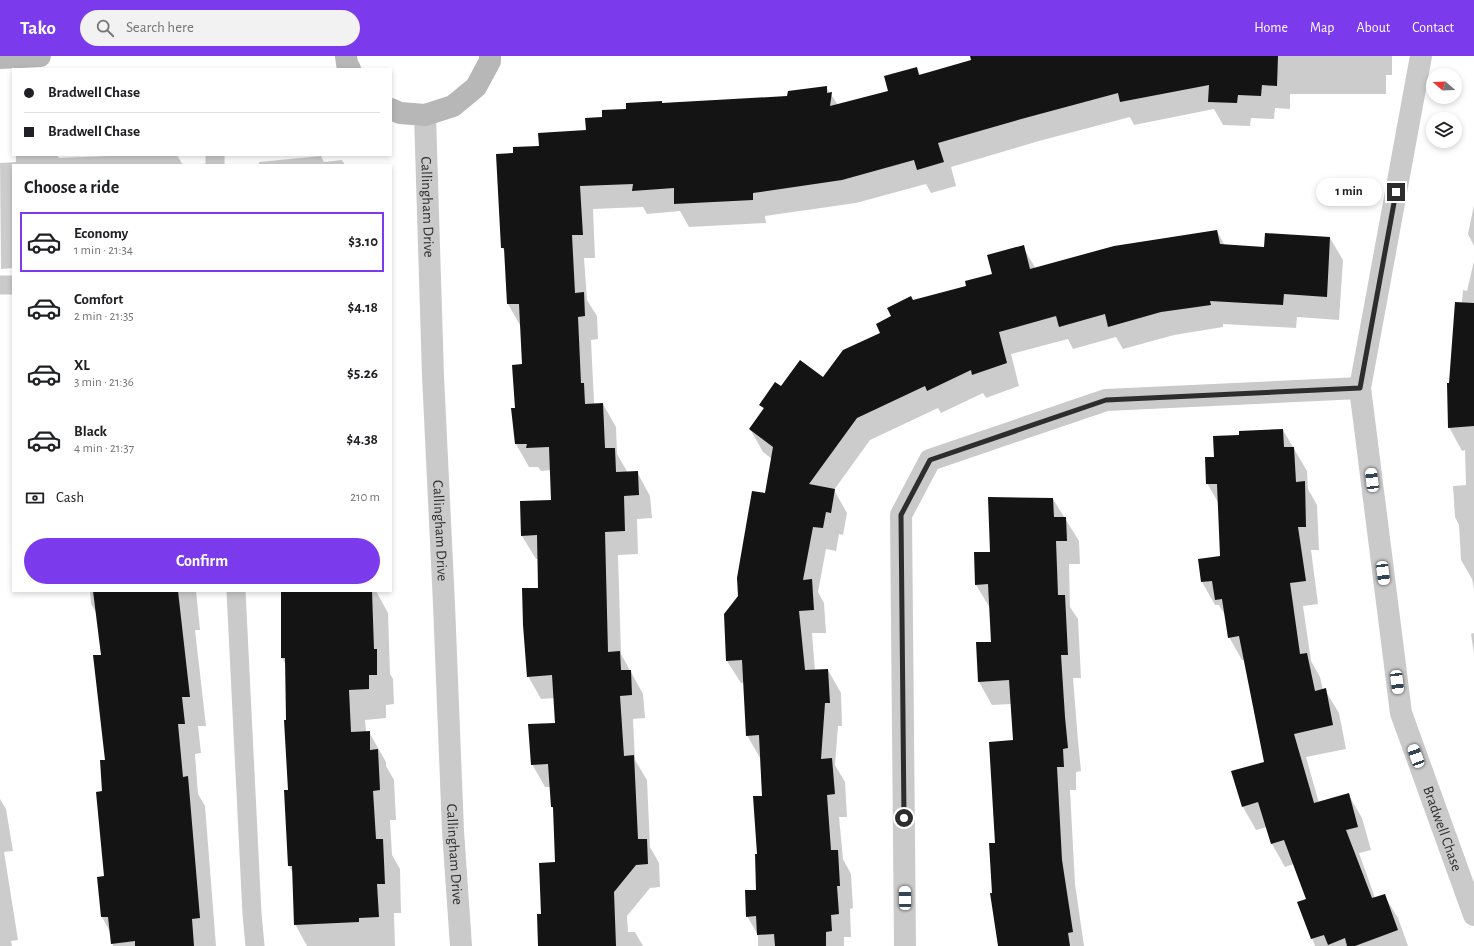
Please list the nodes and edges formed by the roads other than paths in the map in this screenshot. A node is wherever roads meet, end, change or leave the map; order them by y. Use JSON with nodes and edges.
{"nodes":[{"id":1,"x":40,"y":56,"type":"edge"},
{"id":2,"x":346,"y":56,"type":"edge"},
{"id":3,"x":490,"y":56,"type":"edge"},
{"id":4,"x":1421,"y":56,"type":"edge"},
{"id":5,"x":0,"y":58,"type":"edge"},
{"id":6,"x":350,"y":68,"type":"edge"},
{"id":7,"x":392,"y":109,"type":"edge"},
{"id":8,"x":425,"y":115,"type":"junction"},
{"id":9,"x":0,"y":285,"type":"edge"},
{"id":10,"x":12,"y":285,"type":"edge"},
{"id":11,"x":1360,"y":388,"type":"junction"},
{"id":12,"x":236,"y":592,"type":"edge"},
{"id":13,"x":1474,"y":915,"type":"edge"},
{"id":14,"x":255,"y":946,"type":"edge"},
{"id":15,"x":461,"y":946,"type":"edge"},
{"id":16,"x":905,"y":946,"type":"edge"}],
"edges":[{"from":1,"to":5,"type":"street"},
{"from":2,"to":6,"type":"street"},
{"from":3,"to":8,"type":"street"},
{"from":4,"to":11,"type":"street","name":"Bradwell Chase"},
{"from":7,"to":8,"type":"street"},
{"from":8,"to":15,"type":"street","name":"Callingham Drive"},
{"from":9,"to":10,"type":"lane"},
{"from":11,"to":13,"type":"street","name":"Bradwell Chase"},
{"from":11,"to":16,"type":"street"},
{"from":12,"to":14,"type":"lane"}]}
